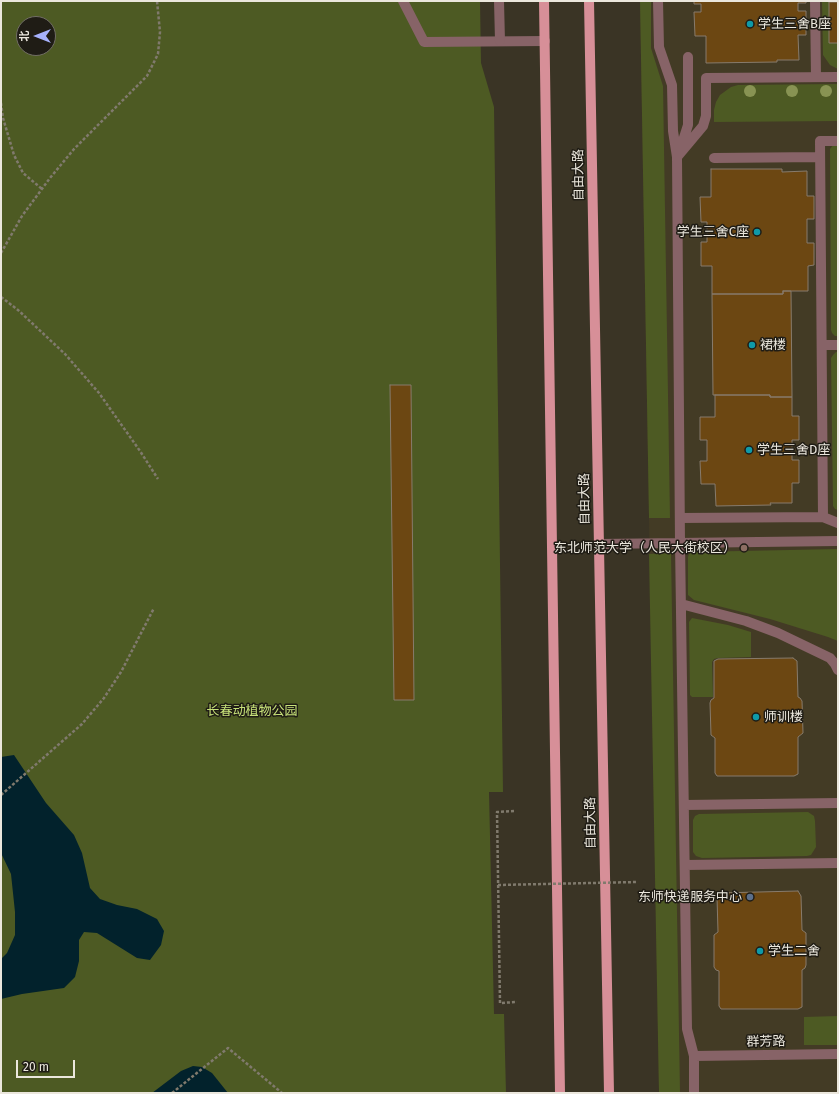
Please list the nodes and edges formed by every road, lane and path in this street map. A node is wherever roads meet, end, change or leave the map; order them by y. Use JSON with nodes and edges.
{"nodes":[{"id":1,"x":157,"y":1,"type":"edge"},
{"id":2,"x":403,"y":1,"type":"edge"},
{"id":3,"x":500,"y":1,"type":"edge"},
{"id":4,"x":544,"y":1,"type":"edge"},
{"id":5,"x":589,"y":1,"type":"edge"},
{"id":6,"x":658,"y":1,"type":"edge"},
{"id":7,"x":815,"y":1,"type":"edge"},
{"id":8,"x":500,"y":41,"type":"junction"},
{"id":9,"x":545,"y":41,"type":"junction"},
{"id":10,"x":688,"y":57,"type":"dead end"},
{"id":11,"x":816,"y":77,"type":"junction"},
{"id":12,"x":838,"y":77,"type":"edge"},
{"id":13,"x":1,"y":104,"type":"edge"},
{"id":14,"x":838,"y":141,"type":"edge"},
{"id":15,"x":677,"y":158,"type":"junction"},
{"id":16,"x":714,"y":158,"type":"dead end"},
{"id":17,"x":820,"y":158,"type":"junction"},
{"id":18,"x":42,"y":188,"type":"junction"},
{"id":19,"x":1,"y":253,"type":"edge"},
{"id":20,"x":1,"y":296,"type":"edge"},
{"id":21,"x":822,"y":345,"type":"junction"},
{"id":22,"x":838,"y":345,"type":"edge"},
{"id":23,"x":158,"y":480,"type":"dead end"},
{"id":24,"x":823,"y":517,"type":"junction"},
{"id":25,"x":680,"y":518,"type":"junction"},
{"id":26,"x":838,"y":523,"type":"edge"},
{"id":27,"x":838,"y":541,"type":"edge"},
{"id":28,"x":680,"y":543,"type":"junction"},
{"id":29,"x":599,"y":544,"type":"junction"},
{"id":30,"x":681,"y":604,"type":"junction"},
{"id":31,"x":154,"y":608,"type":"dead end"},
{"id":32,"x":838,"y":670,"type":"edge"},
{"id":33,"x":1,"y":795,"type":"edge"},
{"id":34,"x":838,"y":803,"type":"edge"},
{"id":35,"x":684,"y":805,"type":"junction"},
{"id":36,"x":514,"y":811,"type":"dead end"},
{"id":37,"x":838,"y":863,"type":"edge"},
{"id":38,"x":685,"y":865,"type":"junction"},
{"id":39,"x":637,"y":882,"type":"dead end"},
{"id":40,"x":498,"y":885,"type":"junction"},
{"id":41,"x":517,"y":1002,"type":"dead end"},
{"id":42,"x":838,"y":1054,"type":"edge"},
{"id":43,"x":694,"y":1056,"type":"junction"},
{"id":44,"x":172,"y":1093,"type":"edge"},
{"id":45,"x":282,"y":1093,"type":"edge"},
{"id":46,"x":560,"y":1093,"type":"edge"},
{"id":47,"x":609,"y":1093,"type":"edge"},
{"id":48,"x":694,"y":1093,"type":"edge"}],
"edges":[{"from":1,"to":18,"type":"path"},
{"from":2,"to":8,"type":"street"},
{"from":3,"to":8,"type":"street"},
{"from":4,"to":9,"type":"main road"},
{"from":5,"to":29,"type":"main road","name":"自由大路"},
{"from":6,"to":15,"type":"street"},
{"from":7,"to":11,"type":"street"},
{"from":8,"to":9,"type":"street"},
{"from":9,"to":46,"type":"main road"},
{"from":10,"to":15,"type":"street"},
{"from":11,"to":12,"type":"street"},
{"from":11,"to":15,"type":"street"},
{"from":13,"to":18,"type":"path"},
{"from":14,"to":17,"type":"street"},
{"from":15,"to":25,"type":"street"},
{"from":16,"to":17,"type":"street"},
{"from":17,"to":21,"type":"street"},
{"from":18,"to":19,"type":"path"},
{"from":20,"to":23,"type":"path"},
{"from":21,"to":22,"type":"street"},
{"from":21,"to":24,"type":"street"},
{"from":24,"to":25,"type":"street"},
{"from":24,"to":26,"type":"street"},
{"from":25,"to":28,"type":"street"},
{"from":27,"to":28,"type":"street"},
{"from":28,"to":29,"type":"street"},
{"from":28,"to":30,"type":"street"},
{"from":29,"to":47,"type":"main road","name":"自由大路"},
{"from":30,"to":32,"type":"street"},
{"from":30,"to":35,"type":"street"},
{"from":31,"to":33,"type":"path"},
{"from":34,"to":35,"type":"street"},
{"from":35,"to":38,"type":"street"},
{"from":36,"to":40,"type":"path"},
{"from":37,"to":38,"type":"street"},
{"from":38,"to":43,"type":"street"},
{"from":39,"to":40,"type":"path","bridge":true},
{"from":40,"to":41,"type":"path"},
{"from":42,"to":43,"type":"street","name":"群芳路"},
{"from":43,"to":48,"type":"street"},
{"from":44,"to":45,"type":"path"}]}
